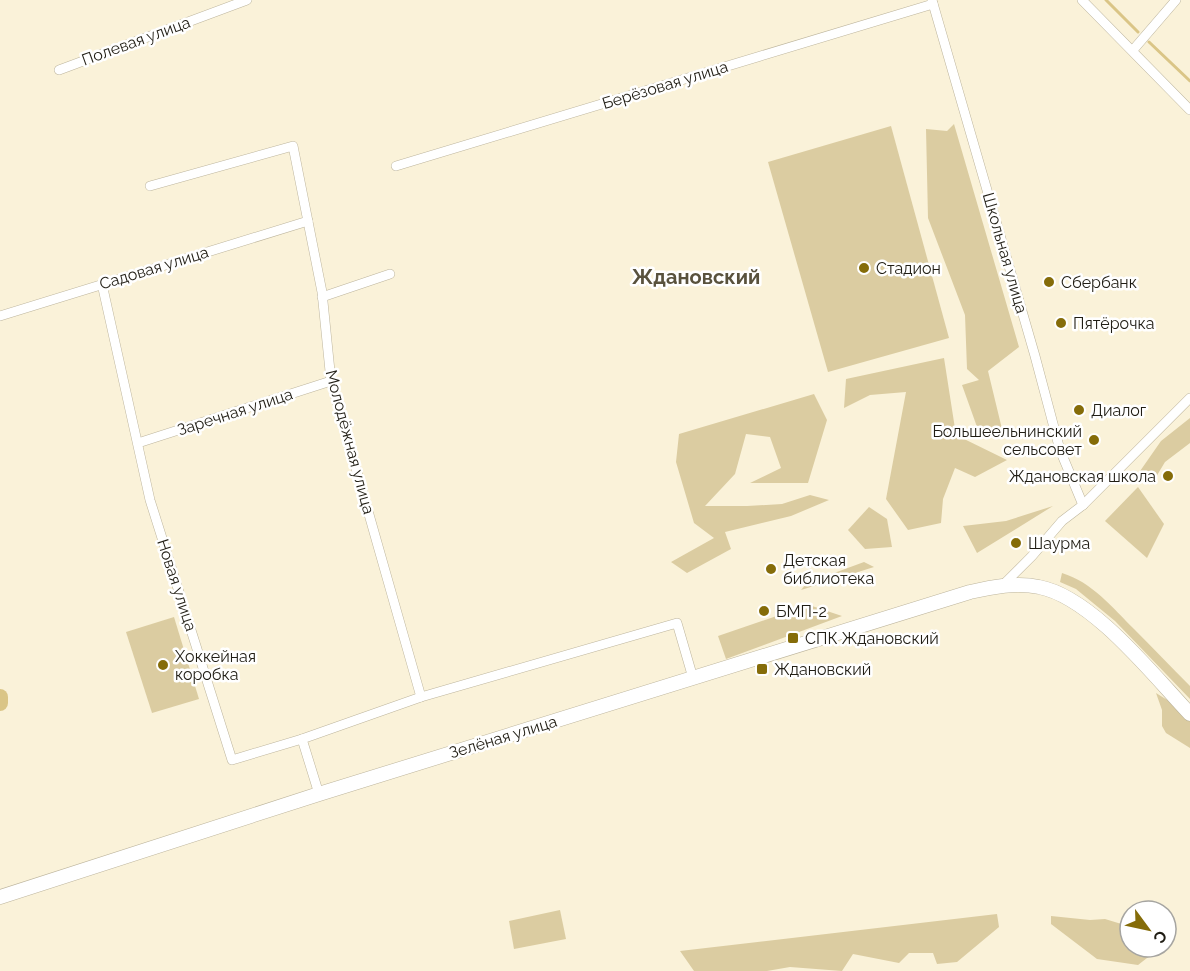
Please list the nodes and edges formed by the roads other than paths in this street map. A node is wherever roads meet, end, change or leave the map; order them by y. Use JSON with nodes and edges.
{"nodes":[{"id":1,"x":247,"y":0,"type":"edge"},
{"id":2,"x":1082,"y":0,"type":"edge"},
{"id":3,"x":1176,"y":0,"type":"edge"},
{"id":4,"x":933,"y":2,"type":"edge"},
{"id":5,"x":1133,"y":50,"type":"junction"},
{"id":6,"x":59,"y":70,"type":"dead end"},
{"id":7,"x":1190,"y":110,"type":"edge"},
{"id":8,"x":396,"y":166,"type":"dead end"},
{"id":9,"x":150,"y":186,"type":"dead end"},
{"id":10,"x":308,"y":221,"type":"junction"},
{"id":11,"x":390,"y":274,"type":"dead end"},
{"id":12,"x":102,"y":284,"type":"junction"},
{"id":13,"x":322,"y":297,"type":"junction"},
{"id":14,"x":0,"y":316,"type":"edge"},
{"id":15,"x":331,"y":381,"type":"junction"},
{"id":16,"x":1190,"y":398,"type":"edge"},
{"id":17,"x":138,"y":443,"type":"junction"},
{"id":18,"x":1083,"y":505,"type":"junction"},
{"id":19,"x":1002,"y":586,"type":"junction"},
{"id":20,"x":693,"y":678,"type":"junction"},
{"id":21,"x":421,"y":697,"type":"junction"},
{"id":22,"x":1190,"y":714,"type":"edge"},
{"id":23,"x":303,"y":739,"type":"junction"},
{"id":24,"x":319,"y":794,"type":"junction"},
{"id":25,"x":3,"y":896,"type":"edge"}],
"edges":[{"from":1,"to":6,"type":"street","name":"Полевая улица"},
{"from":2,"to":5,"type":"street"},
{"from":3,"to":5,"type":"street"},
{"from":4,"to":8,"type":"street","name":"Берёзовая улица"},
{"from":4,"to":18,"type":"street","name":"Школьная улица"},
{"from":5,"to":7,"type":"street"},
{"from":9,"to":10,"type":"street","name":"Молодёжная улица"},
{"from":10,"to":12,"type":"street","name":"Садовая улица"},
{"from":10,"to":13,"type":"street","name":"Молодёжная улица"},
{"from":11,"to":13,"type":"street"},
{"from":12,"to":14,"type":"street","name":"Садовая улица"},
{"from":12,"to":17,"type":"street","name":"Новая улица"},
{"from":13,"to":15,"type":"street","name":"Молодёжная улица"},
{"from":15,"to":17,"type":"street","name":"Заречная улица"},
{"from":15,"to":21,"type":"street","name":"Молодёжная улица"},
{"from":16,"to":18,"type":"street"},
{"from":17,"to":23,"type":"street","name":"Новая улица"},
{"from":18,"to":19,"type":"street"},
{"from":19,"to":20,"type":"street","name":"Зелёная улица"},
{"from":19,"to":22,"type":"street","name":"Зелёная улица"},
{"from":20,"to":21,"type":"street"},
{"from":20,"to":24,"type":"street","name":"Зелёная улица"},
{"from":21,"to":23,"type":"street"},
{"from":23,"to":24,"type":"street"},
{"from":24,"to":25,"type":"street","name":"Зелёная улица"}]}
